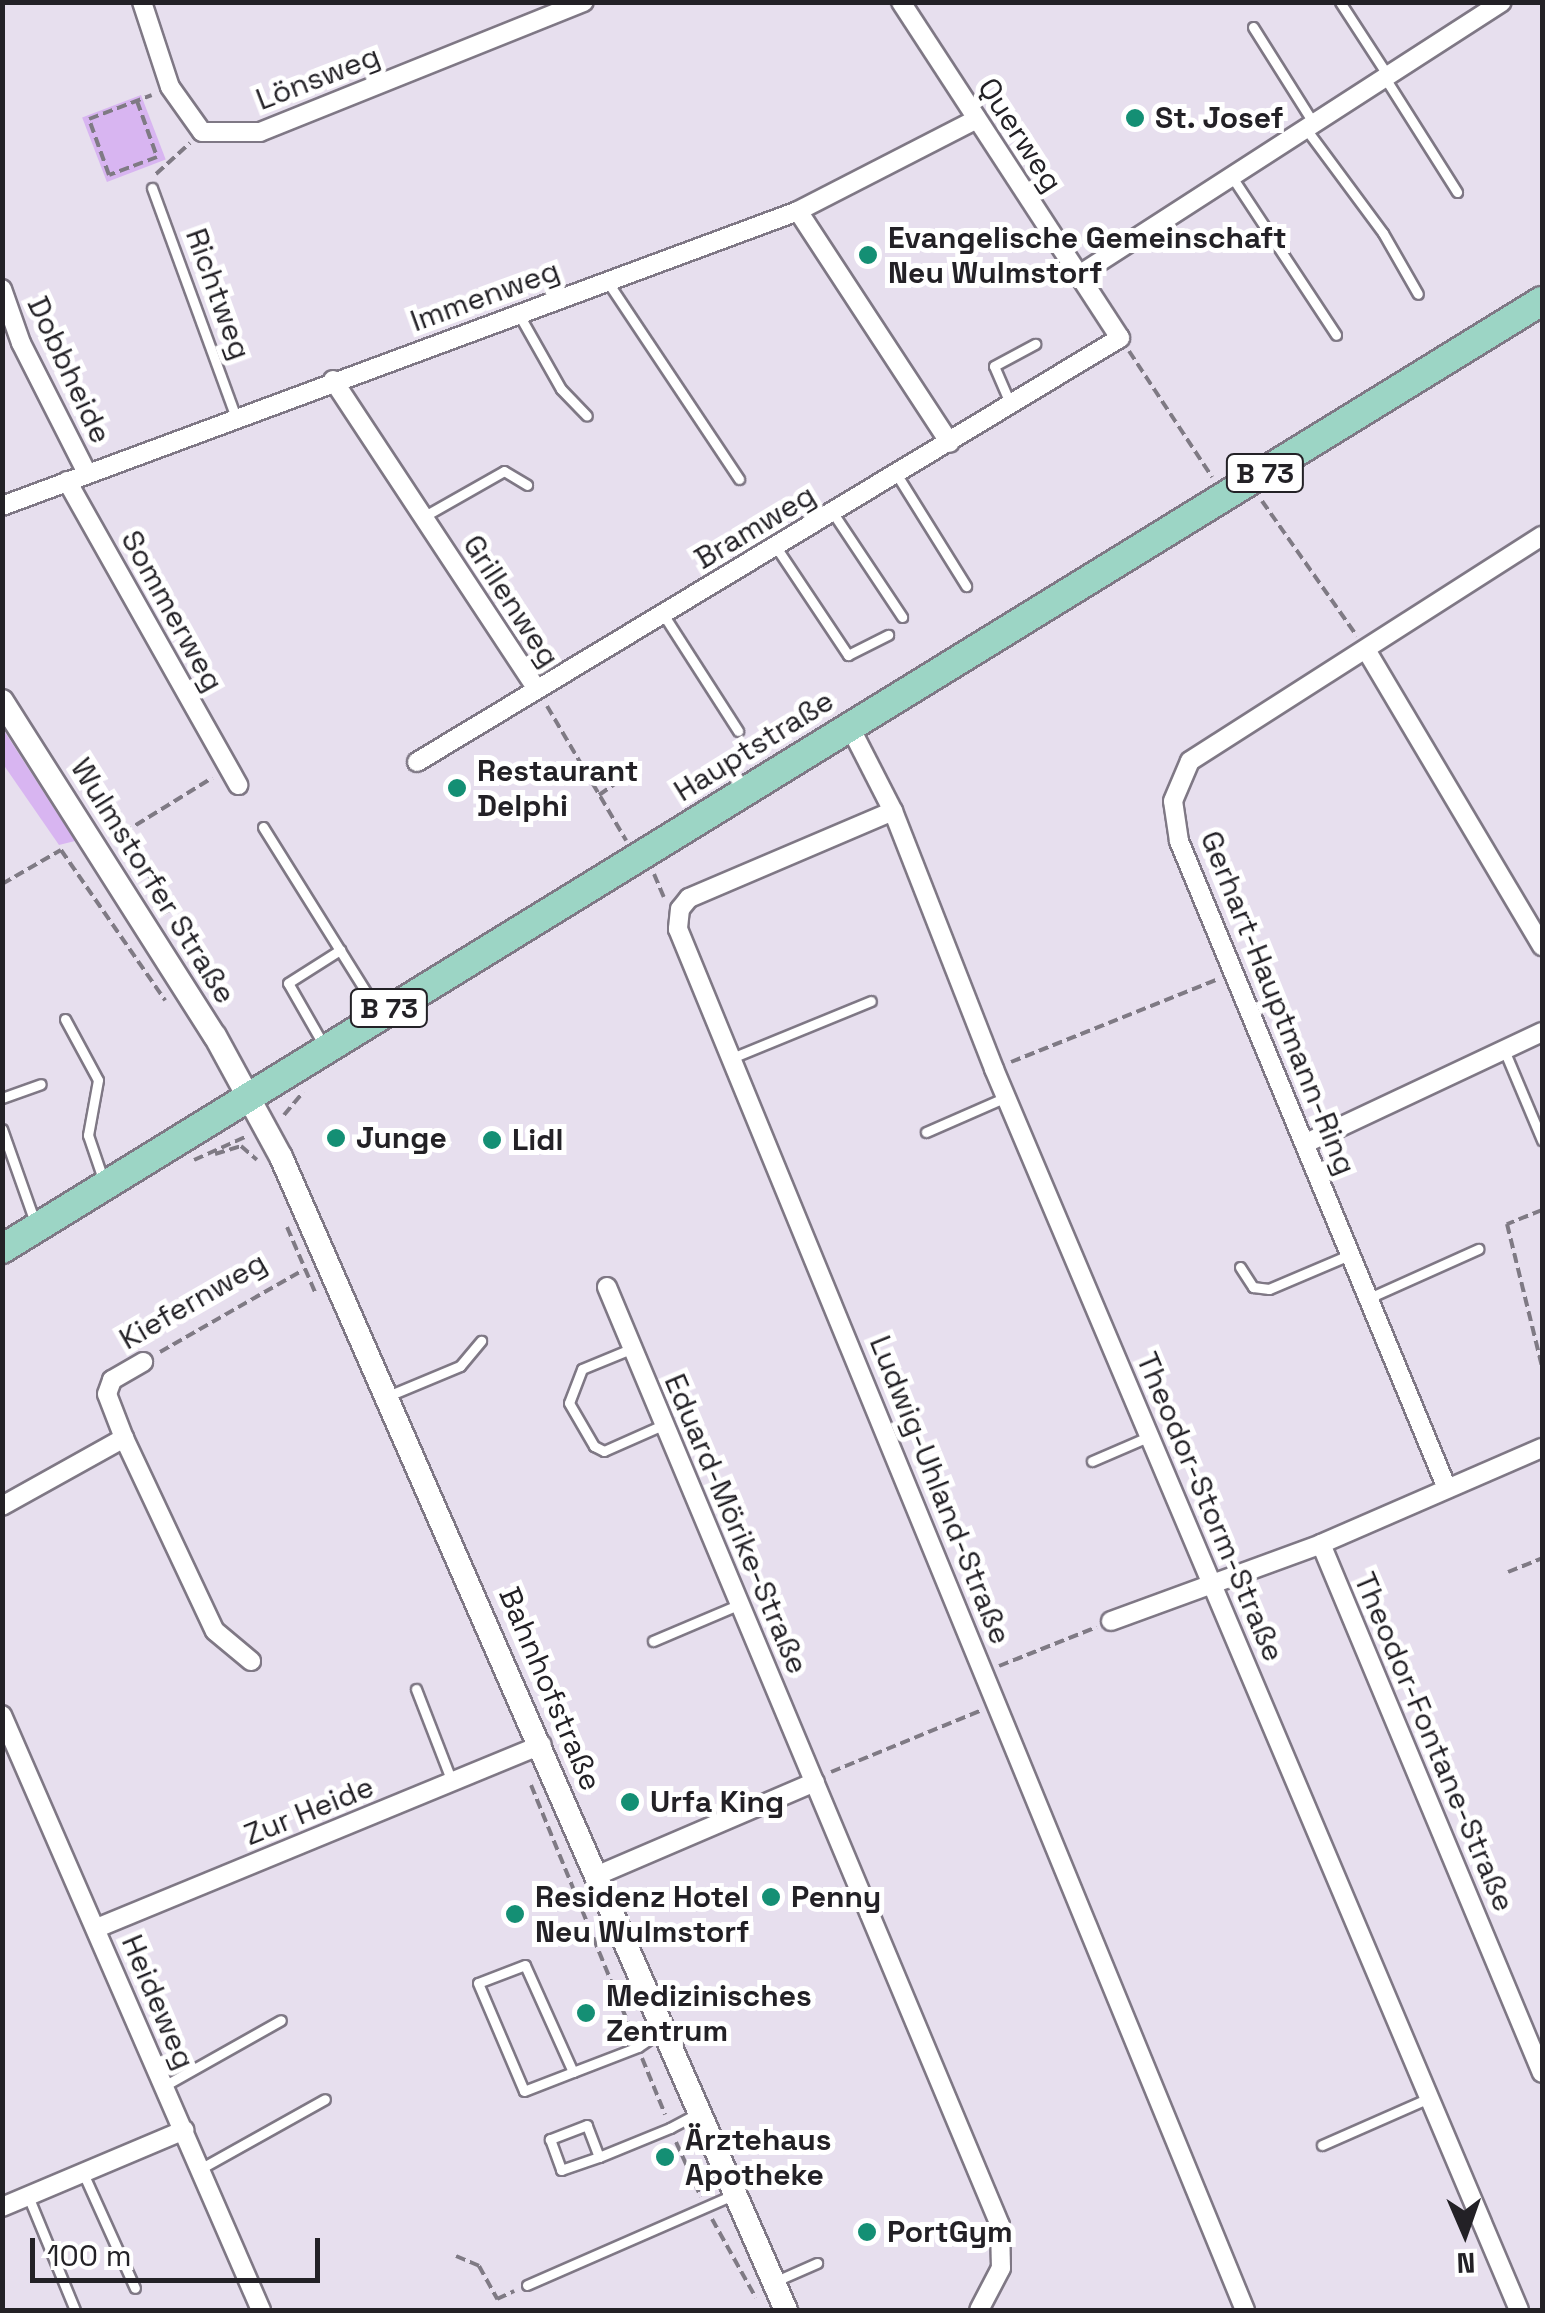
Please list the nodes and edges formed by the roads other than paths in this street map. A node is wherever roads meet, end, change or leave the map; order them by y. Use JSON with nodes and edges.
{"nodes":[{"id":1,"x":142,"y":2,"type":"edge"},
{"id":2,"x":584,"y":2,"type":"edge"},
{"id":3,"x":901,"y":2,"type":"edge"},
{"id":4,"x":1340,"y":2,"type":"edge"},
{"id":5,"x":1502,"y":2,"type":"edge"},
{"id":6,"x":1253,"y":27,"type":"dead end"},
{"id":7,"x":1386,"y":77,"type":"junction"},
{"id":8,"x":977,"y":119,"type":"junction"},
{"id":9,"x":1310,"y":126,"type":"junction"},
{"id":10,"x":1232,"y":177,"type":"junction"},
{"id":11,"x":152,"y":188,"type":"road end"},
{"id":12,"x":1457,"y":192,"type":"dead end"},
{"id":13,"x":798,"y":212,"type":"junction"},
{"id":14,"x":1079,"y":276,"type":"junction"},
{"id":15,"x":607,"y":281,"type":"junction"},
{"id":16,"x":2,"y":289,"type":"edge"},
{"id":17,"x":1418,"y":294,"type":"dead end"},
{"id":18,"x":1542,"y":301,"type":"edge"},
{"id":19,"x":518,"y":313,"type":"junction"},
{"id":20,"x":1336,"y":335,"type":"dead end"},
{"id":21,"x":1120,"y":338,"type":"joint"},
{"id":22,"x":1035,"y":344,"type":"dead end"},
{"id":23,"x":332,"y":380,"type":"junction"},
{"id":24,"x":1012,"y":405,"type":"junction"},
{"id":25,"x":588,"y":416,"type":"dead end"},
{"id":26,"x":236,"y":417,"type":"junction"},
{"id":27,"x":950,"y":443,"type":"junction"},
{"id":28,"x":88,"y":474,"type":"junction"},
{"id":29,"x":897,"y":475,"type":"junction"},
{"id":30,"x":738,"y":479,"type":"dead end"},
{"id":31,"x":67,"y":481,"type":"junction"},
{"id":32,"x":527,"y":486,"type":"dead end"},
{"id":33,"x":2,"y":506,"type":"edge"},
{"id":34,"x":833,"y":513,"type":"junction"},
{"id":35,"x":423,"y":518,"type":"junction"},
{"id":36,"x":1542,"y":536,"type":"edge"},
{"id":37,"x":776,"y":547,"type":"junction"},
{"id":38,"x":966,"y":586,"type":"dead end"},
{"id":39,"x":663,"y":614,"type":"junction"},
{"id":40,"x":902,"y":617,"type":"dead end"},
{"id":41,"x":888,"y":634,"type":"dead end"},
{"id":42,"x":1368,"y":652,"type":"junction"},
{"id":43,"x":536,"y":689,"type":"junction"},
{"id":44,"x":2,"y":702,"type":"edge"},
{"id":45,"x":850,"y":725,"type":"junction"},
{"id":46,"x":738,"y":731,"type":"dead end"},
{"id":47,"x":418,"y":762,"type":"dead end"},
{"id":48,"x":238,"y":785,"type":"dead end"},
{"id":49,"x":893,"y":811,"type":"junction"},
{"id":50,"x":264,"y":828,"type":"dead end"},
{"id":51,"x":1542,"y":946,"type":"edge"},
{"id":52,"x":340,"y":950,"type":"junction"},
{"id":53,"x":871,"y":1001,"type":"dead end"},
{"id":54,"x":380,"y":1014,"type":"junction"},
{"id":55,"x":64,"y":1019,"type":"dead end"},
{"id":56,"x":1542,"y":1032,"type":"edge"},
{"id":57,"x":325,"y":1047,"type":"junction"},
{"id":58,"x":1504,"y":1050,"type":"junction"},
{"id":59,"x":732,"y":1058,"type":"junction"},
{"id":60,"x":41,"y":1084,"type":"dead end"},
{"id":61,"x":249,"y":1095,"type":"junction"},
{"id":62,"x":1006,"y":1097,"type":"junction"},
{"id":63,"x":2,"y":1098,"type":"edge"},
{"id":64,"x":2,"y":1129,"type":"edge"},
{"id":65,"x":926,"y":1132,"type":"dead end"},
{"id":66,"x":1542,"y":1140,"type":"edge"},
{"id":67,"x":1306,"y":1142,"type":"junction"},
{"id":68,"x":105,"y":1185,"type":"junction"},
{"id":69,"x":37,"y":1228,"type":"junction"},
{"id":70,"x":2,"y":1249,"type":"edge"},
{"id":71,"x":1478,"y":1249,"type":"dead end"},
{"id":72,"x":1351,"y":1254,"type":"junction"},
{"id":73,"x":1240,"y":1267,"type":"dead end"},
{"id":74,"x":607,"y":1287,"type":"dead end"},
{"id":75,"x":1369,"y":1298,"type":"junction"},
{"id":76,"x":482,"y":1342,"type":"dead end"},
{"id":77,"x":633,"y":1348,"type":"junction"},
{"id":78,"x":143,"y":1362,"type":"road end"},
{"id":79,"x":388,"y":1396,"type":"junction"},
{"id":80,"x":665,"y":1424,"type":"junction"},
{"id":81,"x":1150,"y":1436,"type":"junction"},
{"id":82,"x":124,"y":1438,"type":"junction"},
{"id":83,"x":1542,"y":1448,"type":"edge"},
{"id":84,"x":1092,"y":1460,"type":"dead end"},
{"id":85,"x":1446,"y":1486,"type":"junction"},
{"id":86,"x":2,"y":1506,"type":"edge"},
{"id":87,"x":1321,"y":1544,"type":"junction"},
{"id":88,"x":1212,"y":1583,"type":"junction"},
{"id":89,"x":740,"y":1604,"type":"junction"},
{"id":90,"x":1111,"y":1621,"type":"road end"},
{"id":91,"x":654,"y":1641,"type":"dead end"},
{"id":92,"x":251,"y":1661,"type":"dead end"},
{"id":93,"x":416,"y":1689,"type":"dead end"},
{"id":94,"x":2,"y":1715,"type":"edge"},
{"id":95,"x":542,"y":1745,"type":"junction"},
{"id":96,"x":452,"y":1782,"type":"junction"},
{"id":97,"x":815,"y":1782,"type":"junction"},
{"id":98,"x":598,"y":1875,"type":"junction"},
{"id":99,"x":97,"y":1928,"type":"junction"},
{"id":100,"x":281,"y":2020,"type":"dead end"},
{"id":101,"x":664,"y":2030,"type":"junction"},
{"id":102,"x":573,"y":2072,"type":"junction"},
{"id":103,"x":1542,"y":2073,"type":"edge"},
{"id":104,"x":164,"y":2086,"type":"junction"},
{"id":105,"x":1430,"y":2098,"type":"junction"},
{"id":106,"x":326,"y":2099,"type":"dead end"},
{"id":107,"x":700,"y":2112,"type":"junction"},
{"id":108,"x":184,"y":2130,"type":"junction"},
{"id":109,"x":1322,"y":2145,"type":"dead end"},
{"id":110,"x":599,"y":2157,"type":"junction"},
{"id":111,"x":200,"y":2169,"type":"junction"},
{"id":112,"x":83,"y":2173,"type":"junction"},
{"id":113,"x":736,"y":2194,"type":"junction"},
{"id":114,"x":28,"y":2196,"type":"junction"},
{"id":115,"x":2,"y":2207,"type":"edge"},
{"id":116,"x":817,"y":2263,"type":"dead end"},
{"id":117,"x":774,"y":2282,"type":"junction"},
{"id":118,"x":527,"y":2285,"type":"road end"},
{"id":119,"x":136,"y":2288,"type":"dead end"},
{"id":120,"x":76,"y":2310,"type":"edge"},
{"id":121,"x":261,"y":2310,"type":"edge"},
{"id":122,"x":786,"y":2310,"type":"edge"},
{"id":123,"x":979,"y":2310,"type":"edge"},
{"id":124,"x":1245,"y":2310,"type":"edge"},
{"id":125,"x":1520,"y":2310,"type":"edge"}],
"edges":[{"from":1,"to":2,"type":"street","name":"Lönsweg"},
{"from":3,"to":8,"type":"street","name":"Querweg"},
{"from":4,"to":7,"type":"lane"},
{"from":5,"to":7,"type":"street"},
{"from":6,"to":9,"type":"lane"},
{"from":7,"to":9,"type":"street"},
{"from":7,"to":12,"type":"lane"},
{"from":8,"to":13,"type":"street","name":"Immenweg"},
{"from":8,"to":14,"type":"street","name":"Querweg"},
{"from":9,"to":10,"type":"street"},
{"from":9,"to":17,"type":"lane"},
{"from":10,"to":14,"type":"street"},
{"from":10,"to":20,"type":"lane"},
{"from":11,"to":26,"type":"lane","name":"Richtweg"},
{"from":13,"to":15,"type":"street","name":"Immenweg"},
{"from":13,"to":27,"type":"street"},
{"from":14,"to":21,"type":"street","name":"Querweg"},
{"from":15,"to":19,"type":"street","name":"Immenweg"},
{"from":15,"to":30,"type":"lane"},
{"from":16,"to":28,"type":"street","name":"Dobbheide"},
{"from":18,"to":45,"type":"main road","name":"Hauptstraße","number":"B 73"},
{"from":19,"to":23,"type":"street","name":"Immenweg"},
{"from":19,"to":25,"type":"lane"},
{"from":21,"to":24,"type":"street","name":"Bramweg"},
{"from":22,"to":24,"type":"lane"},
{"from":23,"to":26,"type":"street","name":"Immenweg"},
{"from":23,"to":35,"type":"street","name":"Grillenweg"},
{"from":24,"to":27,"type":"street","name":"Bramweg"},
{"from":26,"to":28,"type":"street","name":"Immenweg"},
{"from":27,"to":29,"type":"street","name":"Bramweg"},
{"from":28,"to":31,"type":"street","name":"Immenweg"},
{"from":29,"to":34,"type":"street","name":"Bramweg"},
{"from":29,"to":38,"type":"lane"},
{"from":31,"to":33,"type":"street","name":"Immenweg"},
{"from":31,"to":48,"type":"street","name":"Sommerweg"},
{"from":32,"to":35,"type":"lane"},
{"from":34,"to":37,"type":"street","name":"Bramweg"},
{"from":34,"to":40,"type":"lane"},
{"from":35,"to":43,"type":"street","name":"Grillenweg"},
{"from":36,"to":42,"type":"street","name":"Gerhart-Hauptmann-Ring"},
{"from":37,"to":39,"type":"street","name":"Bramweg"},
{"from":37,"to":41,"type":"lane"},
{"from":39,"to":43,"type":"street","name":"Bramweg"},
{"from":39,"to":46,"type":"lane"},
{"from":42,"to":51,"type":"street"},
{"from":42,"to":67,"type":"street","name":"Gerhart-Hauptmann-Ring"},
{"from":43,"to":47,"type":"street","name":"Bramweg"},
{"from":44,"to":61,"type":"street","name":"Wulmstorfer Straße"},
{"from":45,"to":49,"type":"street","name":"Theodor-Storm-Straße"},
{"from":45,"to":54,"type":"main road","name":"Hauptstraße","number":"B 73"},
{"from":49,"to":59,"type":"street","name":"Ludwig-Uhland-Straße"},
{"from":49,"to":62,"type":"street","name":"Theodor-Storm-Straße"},
{"from":50,"to":52,"type":"lane"},
{"from":52,"to":54,"type":"lane"},
{"from":52,"to":57,"type":"lane"},
{"from":53,"to":59,"type":"lane"},
{"from":54,"to":57,"type":"main road","name":"Hauptstraße","number":"B 73"},
{"from":55,"to":68,"type":"lane"},
{"from":56,"to":58,"type":"street"},
{"from":57,"to":61,"type":"main road","name":"Hauptstraße","number":"B 73"},
{"from":58,"to":66,"type":"lane"},
{"from":58,"to":67,"type":"street"},
{"from":59,"to":124,"type":"street","name":"Ludwig-Uhland-Straße"},
{"from":60,"to":63,"type":"lane"},
{"from":61,"to":68,"type":"main road","name":"Hauptstraße","number":"B 73"},
{"from":61,"to":79,"type":"street","name":"Bahnhofstraße"},
{"from":62,"to":65,"type":"lane"},
{"from":62,"to":81,"type":"street","name":"Theodor-Storm-Straße"},
{"from":64,"to":69,"type":"lane"},
{"from":67,"to":72,"type":"street","name":"Gerhart-Hauptmann-Ring"},
{"from":68,"to":69,"type":"main road","name":"Hauptstraße","number":"B 73"},
{"from":69,"to":70,"type":"main road","name":"Hauptstraße","number":"B 73"},
{"from":71,"to":75,"type":"lane"},
{"from":72,"to":73,"type":"lane"},
{"from":72,"to":75,"type":"street","name":"Gerhart-Hauptmann-Ring"},
{"from":74,"to":77,"type":"street","name":"Eduard-Mörike-Straße"},
{"from":75,"to":85,"type":"street","name":"Gerhart-Hauptmann-Ring"},
{"from":76,"to":79,"type":"lane"},
{"from":77,"to":80,"type":"street","name":"Eduard-Mörike-Straße"},
{"from":77,"to":80,"type":"lane"},
{"from":78,"to":82,"type":"street","name":"Kiefernweg"},
{"from":79,"to":95,"type":"street","name":"Bahnhofstraße"},
{"from":80,"to":89,"type":"street","name":"Eduard-Mörike-Straße"},
{"from":81,"to":84,"type":"lane"},
{"from":81,"to":88,"type":"street","name":"Theodor-Storm-Straße"},
{"from":82,"to":86,"type":"street"},
{"from":82,"to":92,"type":"street","name":"Kiefernweg"},
{"from":83,"to":85,"type":"street"},
{"from":85,"to":87,"type":"street"},
{"from":87,"to":88,"type":"street"},
{"from":87,"to":103,"type":"street","name":"Theodor-Fontane-Straße"},
{"from":88,"to":90,"type":"street"},
{"from":88,"to":105,"type":"street","name":"Theodor-Storm-Straße"},
{"from":89,"to":91,"type":"lane"},
{"from":89,"to":97,"type":"street","name":"Eduard-Mörike-Straße"},
{"from":93,"to":96,"type":"lane"},
{"from":94,"to":99,"type":"street","name":"Heideweg"},
{"from":95,"to":96,"type":"street","name":"Zur Heide"},
{"from":95,"to":98,"type":"street","name":"Bahnhofstraße"},
{"from":96,"to":99,"type":"street","name":"Zur Heide"},
{"from":97,"to":98,"type":"street"},
{"from":97,"to":123,"type":"street","name":"Eduard-Mörike-Straße"},
{"from":98,"to":101,"type":"street","name":"Bahnhofstraße"},
{"from":99,"to":104,"type":"street","name":"Heideweg"},
{"from":100,"to":104,"type":"lane"},
{"from":101,"to":102,"type":"lane"},
{"from":101,"to":107,"type":"street","name":"Bahnhofstraße"},
{"from":102,"to":102,"type":"lane"},
{"from":104,"to":108,"type":"street","name":"Heideweg"},
{"from":105,"to":109,"type":"lane"},
{"from":105,"to":125,"type":"street","name":"Theodor-Storm-Straße"},
{"from":106,"to":111,"type":"lane"},
{"from":107,"to":110,"type":"lane"},
{"from":107,"to":113,"type":"street","name":"Bahnhofstraße"},
{"from":108,"to":111,"type":"street","name":"Heideweg"},
{"from":108,"to":112,"type":"street"},
{"from":110,"to":110,"type":"lane"},
{"from":111,"to":121,"type":"street","name":"Heideweg"},
{"from":112,"to":114,"type":"street"},
{"from":112,"to":119,"type":"lane"},
{"from":113,"to":117,"type":"street","name":"Bahnhofstraße"},
{"from":113,"to":118,"type":"lane"},
{"from":114,"to":115,"type":"street"},
{"from":114,"to":120,"type":"lane"},
{"from":116,"to":117,"type":"lane"},
{"from":117,"to":122,"type":"street","name":"Bahnhofstraße"}]}
